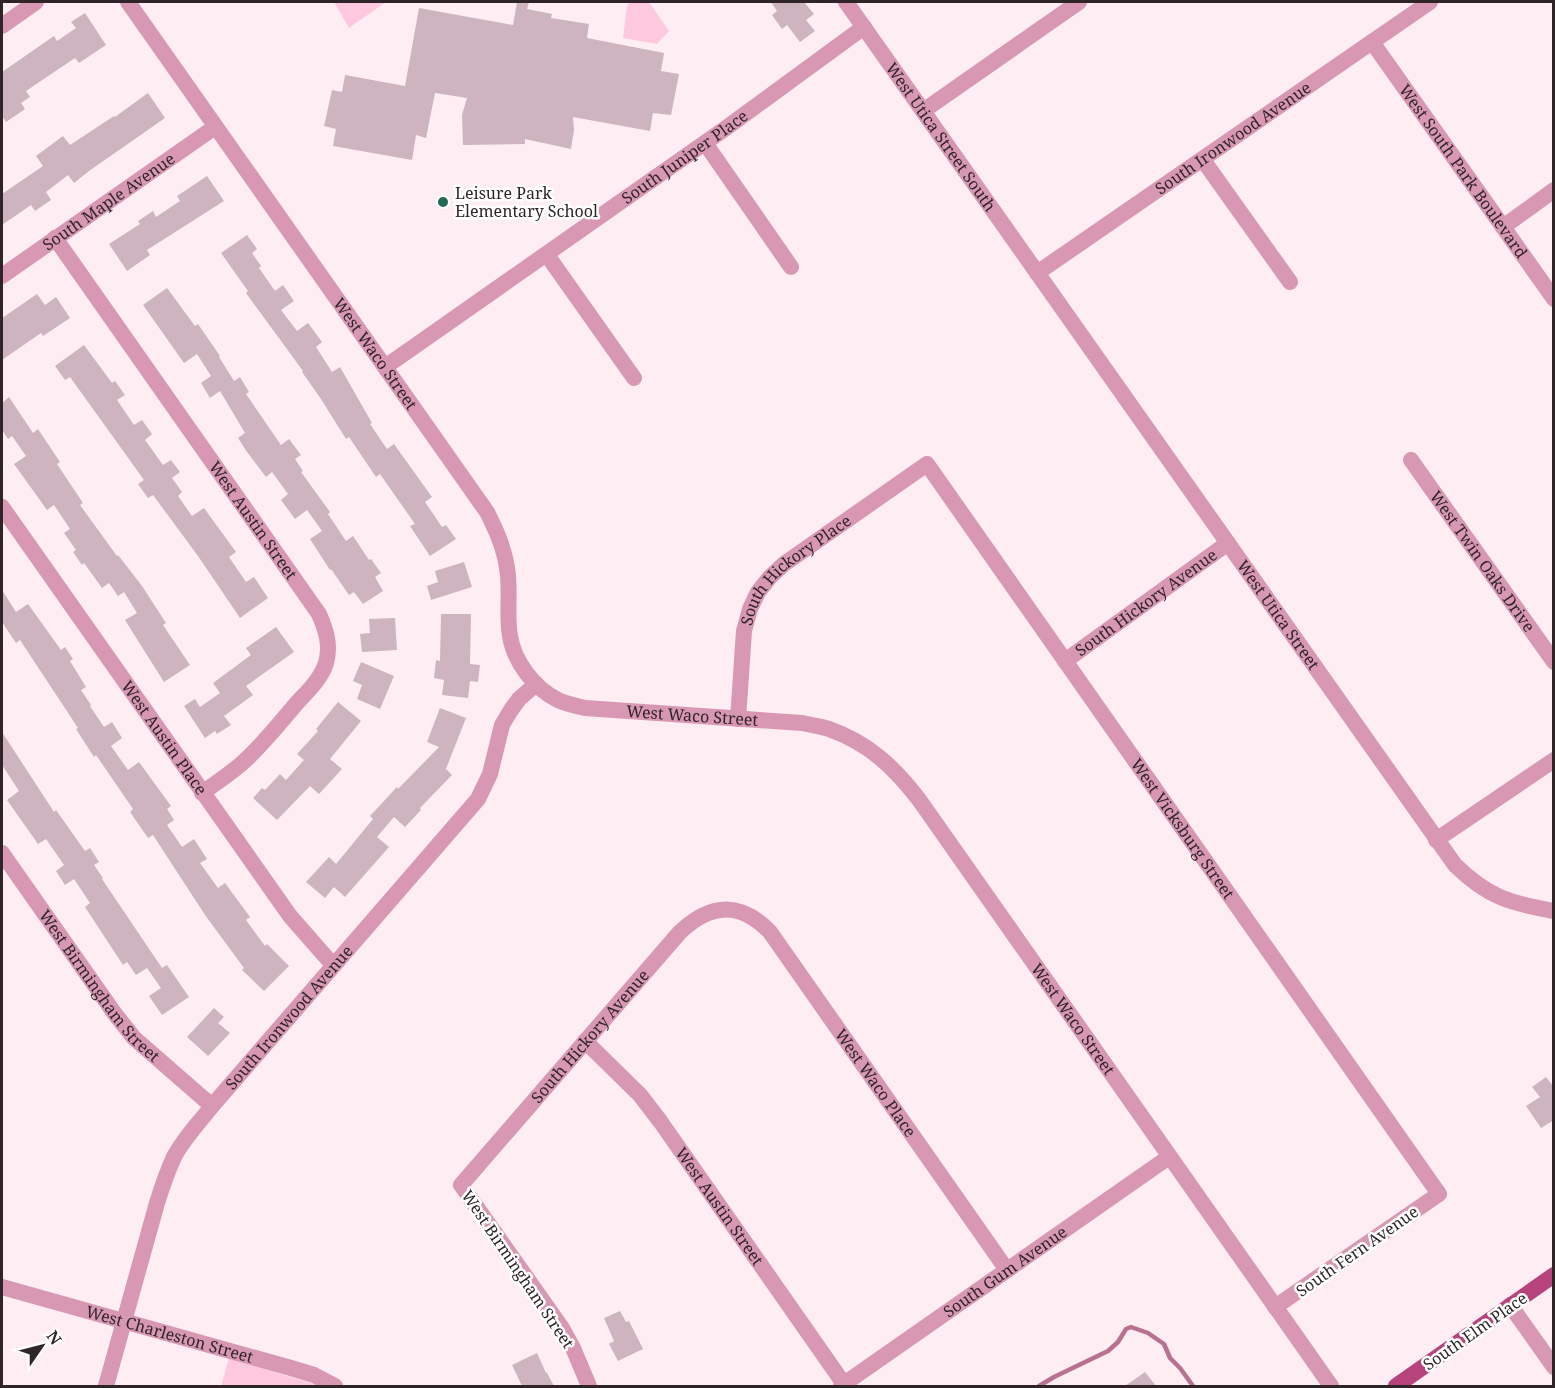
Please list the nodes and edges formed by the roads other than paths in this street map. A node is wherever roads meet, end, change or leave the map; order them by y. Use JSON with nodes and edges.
{"nodes":[{"id":1,"x":36,"y":2,"type":"edge"},
{"id":2,"x":128,"y":2,"type":"edge"},
{"id":3,"x":846,"y":2,"type":"edge"},
{"id":4,"x":1079,"y":2,"type":"edge"},
{"id":5,"x":1430,"y":2,"type":"edge"},
{"id":6,"x":2,"y":26,"type":"edge"},
{"id":7,"x":864,"y":27,"type":"junction"},
{"id":8,"x":1372,"y":42,"type":"junction"},
{"id":9,"x":923,"y":111,"type":"junction"},
{"id":10,"x":215,"y":127,"type":"junction"},
{"id":11,"x":705,"y":143,"type":"junction"},
{"id":12,"x":1203,"y":160,"type":"junction"},
{"id":13,"x":1554,"y":190,"type":"edge"},
{"id":14,"x":1503,"y":227,"type":"junction"},
{"id":15,"x":56,"y":238,"type":"junction"},
{"id":16,"x":547,"y":255,"type":"junction"},
{"id":17,"x":791,"y":267,"type":"dead end"},
{"id":18,"x":1037,"y":273,"type":"junction"},
{"id":19,"x":2,"y":276,"type":"edge"},
{"id":20,"x":1290,"y":282,"type":"dead end"},
{"id":21,"x":1554,"y":299,"type":"edge"},
{"id":22,"x":385,"y":367,"type":"junction"},
{"id":23,"x":634,"y":378,"type":"dead end"},
{"id":24,"x":1411,"y":460,"type":"dead end"},
{"id":25,"x":927,"y":464,"type":"joint"},
{"id":26,"x":2,"y":507,"type":"edge"},
{"id":27,"x":1228,"y":543,"type":"junction"},
{"id":28,"x":1065,"y":661,"type":"junction"},
{"id":29,"x":1554,"y":663,"type":"edge"},
{"id":30,"x":536,"y":684,"type":"junction"},
{"id":31,"x":738,"y":719,"type":"junction"},
{"id":32,"x":1554,"y":760,"type":"edge"},
{"id":33,"x":202,"y":793,"type":"junction"},
{"id":34,"x":1436,"y":840,"type":"junction"},
{"id":35,"x":2,"y":853,"type":"edge"},
{"id":36,"x":733,"y":910,"type":"joint"},
{"id":37,"x":1554,"y":910,"type":"edge"},
{"id":38,"x":333,"y":964,"type":"junction"},
{"id":39,"x":585,"y":1041,"type":"junction"},
{"id":40,"x":212,"y":1107,"type":"junction"},
{"id":41,"x":1169,"y":1157,"type":"junction"},
{"id":42,"x":460,"y":1185,"type":"joint"},
{"id":43,"x":1438,"y":1194,"type":"joint"},
{"id":44,"x":1007,"y":1270,"type":"junction"},
{"id":45,"x":1554,"y":1275,"type":"edge"},
{"id":46,"x":2,"y":1287,"type":"edge"},
{"id":47,"x":1510,"y":1305,"type":"junction"},
{"id":48,"x":1275,"y":1307,"type":"junction"},
{"id":49,"x":124,"y":1321,"type":"junction"},
{"id":50,"x":1554,"y":1367,"type":"edge"},
{"id":51,"x":842,"y":1385,"type":"edge"},
{"id":52,"x":106,"y":1386,"type":"edge"},
{"id":53,"x":334,"y":1386,"type":"edge"},
{"id":54,"x":589,"y":1386,"type":"edge"},
{"id":55,"x":1331,"y":1386,"type":"edge"},
{"id":56,"x":1396,"y":1386,"type":"edge"}],
"edges":[{"from":1,"to":6,"type":"street"},
{"from":2,"to":10,"type":"street","name":"West Waco Street"},
{"from":3,"to":7,"type":"street","name":"West Utica Street South"},
{"from":4,"to":9,"type":"street"},
{"from":5,"to":8,"type":"street","name":"South Ironwood Avenue"},
{"from":7,"to":9,"type":"street","name":"West Utica Street South"},
{"from":7,"to":11,"type":"street","name":"South Juniper Place"},
{"from":8,"to":12,"type":"street","name":"South Ironwood Avenue"},
{"from":8,"to":14,"type":"street","name":"West South Park Boulevard"},
{"from":9,"to":18,"type":"street","name":"West Utica Street South"},
{"from":10,"to":15,"type":"street","name":"South Maple Avenue"},
{"from":10,"to":22,"type":"street","name":"West Waco Street"},
{"from":11,"to":16,"type":"street","name":"South Juniper Place"},
{"from":11,"to":17,"type":"street"},
{"from":12,"to":18,"type":"street","name":"South Ironwood Avenue"},
{"from":12,"to":20,"type":"street"},
{"from":13,"to":14,"type":"street"},
{"from":14,"to":21,"type":"street","name":"West South Park Boulevard"},
{"from":15,"to":19,"type":"street","name":"South Maple Avenue"},
{"from":15,"to":33,"type":"street","name":"West Austin Street"},
{"from":16,"to":22,"type":"street","name":"South Juniper Place"},
{"from":16,"to":23,"type":"street"},
{"from":18,"to":27,"type":"street","name":"West Utica Street"},
{"from":22,"to":30,"type":"street","name":"West Waco Street"},
{"from":24,"to":29,"type":"street","name":"West Twin Oaks Drive"},
{"from":25,"to":28,"type":"street","name":"West Vicksburg Street"},
{"from":25,"to":31,"type":"street","name":"South Hickory Place"},
{"from":26,"to":33,"type":"street","name":"West Austin Place"},
{"from":27,"to":28,"type":"street","name":"South Hickory Avenue"},
{"from":27,"to":34,"type":"street","name":"West Utica Street"},
{"from":28,"to":43,"type":"street","name":"West Vicksburg Street"},
{"from":30,"to":31,"type":"street","name":"West Waco Street"},
{"from":30,"to":38,"type":"street","name":"South Ironwood Avenue"},
{"from":31,"to":41,"type":"street","name":"West Waco Street"},
{"from":32,"to":34,"type":"street"},
{"from":33,"to":38,"type":"street","name":"West Austin Place"},
{"from":34,"to":37,"type":"street","name":"West Utica Street"},
{"from":35,"to":40,"type":"street","name":"West Birmingham Street"},
{"from":36,"to":39,"type":"street","name":"South Hickory Avenue"},
{"from":36,"to":44,"type":"street","name":"West Waco Place"},
{"from":38,"to":40,"type":"street","name":"South Ironwood Avenue"},
{"from":39,"to":42,"type":"street","name":"South Hickory Avenue"},
{"from":39,"to":51,"type":"street","name":"West Austin Street"},
{"from":40,"to":49,"type":"street","name":"South Ironwood Avenue"},
{"from":41,"to":44,"type":"street","name":"South Gum Avenue"},
{"from":41,"to":48,"type":"street","name":"West Waco Street"},
{"from":42,"to":54,"type":"street","name":"West Birmingham Street"},
{"from":43,"to":48,"type":"street","name":"South Fern Avenue"},
{"from":44,"to":51,"type":"street","name":"South Gum Avenue"},
{"from":45,"to":47,"type":"main road","name":"South Elm Place"},
{"from":46,"to":49,"type":"street","name":"West Charleston Street"},
{"from":47,"to":50,"type":"street"},
{"from":47,"to":56,"type":"main road","name":"South Elm Place"},
{"from":48,"to":55,"type":"street","name":"West Waco Street"},
{"from":49,"to":52,"type":"street","name":"South Ironwood Avenue"},
{"from":49,"to":53,"type":"street","name":"West Charleston Street"}]}
